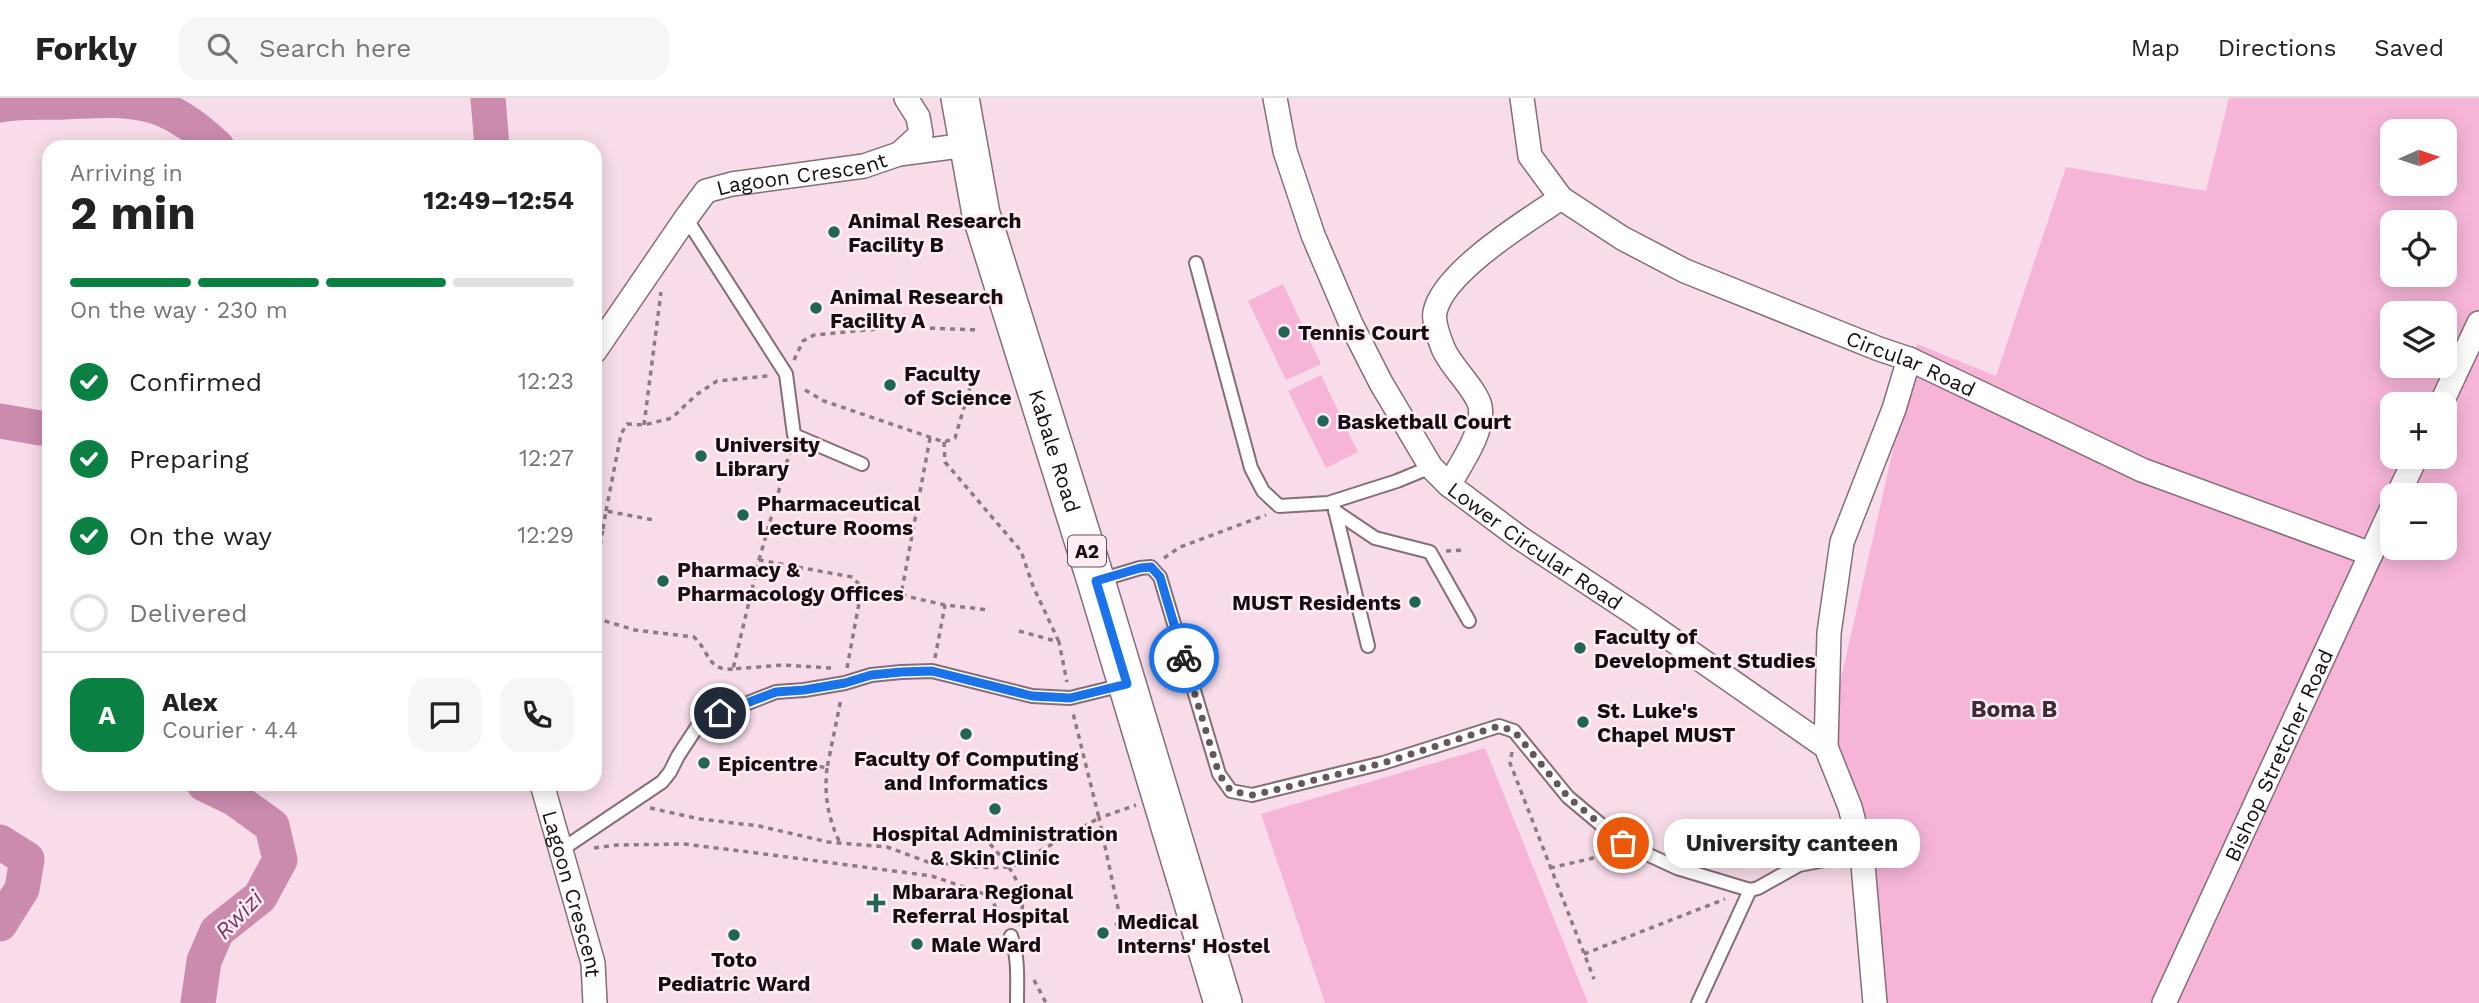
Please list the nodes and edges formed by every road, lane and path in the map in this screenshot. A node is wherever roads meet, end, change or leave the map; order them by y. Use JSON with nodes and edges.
{"nodes":[{"id":1,"x":906,"y":98,"type":"edge"},
{"id":2,"x":960,"y":98,"type":"edge"},
{"id":3,"x":1275,"y":98,"type":"edge"},
{"id":4,"x":1522,"y":98,"type":"edge"},
{"id":5,"x":967,"y":145,"type":"junction"},
{"id":6,"x":899,"y":155,"type":"junction"},
{"id":7,"x":1560,"y":198,"type":"junction"},
{"id":8,"x":686,"y":218,"type":"junction"},
{"id":9,"x":1196,"y":263,"type":"dead end"},
{"id":10,"x":661,"y":289,"type":"dead end"},
{"id":11,"x":2479,"y":323,"type":"edge"},
{"id":12,"x":981,"y":330,"type":"dead end"},
{"id":13,"x":602,"y":341,"type":"edge"},
{"id":14,"x":1909,"y":359,"type":"junction"},
{"id":15,"x":786,"y":374,"type":"junction"},
{"id":16,"x":973,"y":377,"type":"dead end"},
{"id":17,"x":2447,"y":392,"type":"edge"},
{"id":18,"x":644,"y":425,"type":"junction"},
{"id":19,"x":794,"y":435,"type":"junction"},
{"id":20,"x":930,"y":438,"type":"junction"},
{"id":21,"x":944,"y":442,"type":"junction"},
{"id":22,"x":862,"y":464,"type":"dead end"},
{"id":23,"x":1431,"y":467,"type":"junction"},
{"id":24,"x":1449,"y":485,"type":"junction"},
{"id":25,"x":1279,"y":506,"type":"junction"},
{"id":26,"x":1332,"y":507,"type":"junction"},
{"id":27,"x":606,"y":511,"type":"junction"},
{"id":28,"x":654,"y":520,"type":"dead end"},
{"id":29,"x":603,"y":529,"type":"joint"},
{"id":30,"x":2380,"y":534,"type":"edge"},
{"id":31,"x":602,"y":535,"type":"edge"},
{"id":32,"x":2371,"y":554,"type":"junction"},
{"id":33,"x":759,"y":560,"type":"junction"},
{"id":34,"x":1151,"y":567,"type":"junction"},
{"id":35,"x":1096,"y":581,"type":"junction"},
{"id":36,"x":862,"y":587,"type":"junction"},
{"id":37,"x":901,"y":595,"type":"junction"},
{"id":38,"x":945,"y":605,"type":"junction"},
{"id":39,"x":990,"y":610,"type":"dead end"},
{"id":40,"x":602,"y":620,"type":"edge"},
{"id":41,"x":1469,"y":621,"type":"dead end"},
{"id":42,"x":1019,"y":631,"type":"dead end"},
{"id":43,"x":1059,"y":642,"type":"junction"},
{"id":44,"x":1368,"y":646,"type":"dead end"},
{"id":45,"x":834,"y":668,"type":"dead end"},
{"id":46,"x":733,"y":669,"type":"junction"},
{"id":47,"x":932,"y":671,"type":"junction"},
{"id":48,"x":845,"y":683,"type":"junction"},
{"id":49,"x":1127,"y":684,"type":"junction"},
{"id":50,"x":1070,"y":698,"type":"junction"},
{"id":51,"x":1524,"y":741,"type":"junction"},
{"id":52,"x":1826,"y":747,"type":"junction"},
{"id":53,"x":939,"y":757,"type":"dead end"},
{"id":54,"x":790,"y":760,"type":"dead end"},
{"id":55,"x":960,"y":760,"type":"dead end"},
{"id":56,"x":827,"y":768,"type":"junction"},
{"id":57,"x":544,"y":791,"type":"edge"},
{"id":58,"x":1161,"y":795,"type":"junction"},
{"id":59,"x":632,"y":803,"type":"junction"},
{"id":60,"x":1099,"y":818,"type":"junction"},
{"id":61,"x":840,"y":843,"type":"junction"},
{"id":62,"x":990,"y":844,"type":"dead end"},
{"id":63,"x":561,"y":852,"type":"junction"},
{"id":64,"x":1861,"y":853,"type":"junction"},
{"id":65,"x":1606,"y":855,"type":"dead end"},
{"id":66,"x":1011,"y":867,"type":"junction"},
{"id":67,"x":1550,"y":868,"type":"junction"},
{"id":68,"x":1749,"y":890,"type":"junction"},
{"id":69,"x":1115,"y":925,"type":"dead end"},
{"id":70,"x":1011,"y":936,"type":"junction"},
{"id":71,"x":1584,"y":954,"type":"junction"},
{"id":72,"x":1594,"y":979,"type":"dead end"},
{"id":73,"x":595,"y":1003,"type":"edge"},
{"id":74,"x":1017,"y":1003,"type":"edge"},
{"id":75,"x":1046,"y":1003,"type":"edge"},
{"id":76,"x":1223,"y":1003,"type":"edge"},
{"id":77,"x":1698,"y":1003,"type":"edge"},
{"id":78,"x":1875,"y":1003,"type":"edge"},
{"id":79,"x":2164,"y":1003,"type":"edge"}],
"edges":[{"from":1,"to":6,"type":"street"},
{"from":2,"to":5,"type":"main road","name":"Kabale Road","number":"A2"},
{"from":3,"to":23,"type":"street","name":"Lower Circular Road"},
{"from":4,"to":7,"type":"street","name":"Circular Road"},
{"from":5,"to":6,"type":"street","name":"Lagoon Crescent"},
{"from":5,"to":35,"type":"main road","name":"Kabale Road","number":"A2"},
{"from":6,"to":8,"type":"street","name":"Lagoon Crescent"},
{"from":7,"to":14,"type":"street","name":"Circular Road"},
{"from":7,"to":24,"type":"street"},
{"from":8,"to":13,"type":"street","name":"Lagoon Crescent"},
{"from":8,"to":15,"type":"lane"},
{"from":9,"to":25,"type":"lane"},
{"from":10,"to":18,"type":"path"},
{"from":11,"to":17,"type":"street"},
{"from":12,"to":15,"type":"path"},
{"from":14,"to":32,"type":"street","name":"Circular Road"},
{"from":14,"to":52,"type":"street"},
{"from":15,"to":18,"type":"path"},
{"from":15,"to":19,"type":"lane"},
{"from":15,"to":20,"type":"path"},
{"from":16,"to":21,"type":"path"},
{"from":18,"to":27,"type":"path"},
{"from":19,"to":22,"type":"lane"},
{"from":19,"to":33,"type":"path"},
{"from":20,"to":21,"type":"path"},
{"from":20,"to":37,"type":"path"},
{"from":21,"to":43,"type":"path"},
{"from":23,"to":24,"type":"street","name":"Lower Circular Road"},
{"from":23,"to":26,"type":"lane"},
{"from":24,"to":52,"type":"street","name":"Lower Circular Road"},
{"from":25,"to":26,"type":"lane"},
{"from":25,"to":34,"type":"path"},
{"from":26,"to":41,"type":"lane"},
{"from":26,"to":44,"type":"lane"},
{"from":27,"to":28,"type":"path"},
{"from":27,"to":29,"type":"path"},
{"from":29,"to":31,"type":"path"},
{"from":30,"to":32,"type":"street","name":"Bishop Stretcher Road"},
{"from":32,"to":79,"type":"street","name":"Bishop Stretcher Road"},
{"from":33,"to":36,"type":"path"},
{"from":33,"to":46,"type":"path"},
{"from":34,"to":35,"type":"lane"},
{"from":34,"to":51,"type":"lane"},
{"from":35,"to":49,"type":"main road","name":"Kabale Road","number":"A2"},
{"from":36,"to":37,"type":"path"},
{"from":36,"to":48,"type":"path"},
{"from":37,"to":38,"type":"path"},
{"from":38,"to":39,"type":"path"},
{"from":38,"to":47,"type":"path"},
{"from":40,"to":46,"type":"path"},
{"from":42,"to":43,"type":"path"},
{"from":43,"to":50,"type":"path"},
{"from":45,"to":46,"type":"path"},
{"from":47,"to":48,"type":"lane"},
{"from":47,"to":50,"type":"lane"},
{"from":48,"to":56,"type":"path"},
{"from":48,"to":59,"type":"lane"},
{"from":49,"to":50,"type":"lane"},
{"from":49,"to":58,"type":"main road","name":"Kabale Road","number":"A2"},
{"from":50,"to":60,"type":"path"},
{"from":51,"to":67,"type":"path"},
{"from":51,"to":68,"type":"lane"},
{"from":52,"to":64,"type":"street"},
{"from":53,"to":55,"type":"path"},
{"from":54,"to":56,"type":"path"},
{"from":56,"to":61,"type":"path"},
{"from":57,"to":63,"type":"street","name":"Lagoon Crescent"},
{"from":58,"to":60,"type":"path"},
{"from":58,"to":76,"type":"main road","name":"Kabale Road","number":"A2"},
{"from":59,"to":61,"type":"path"},
{"from":59,"to":63,"type":"lane"},
{"from":60,"to":66,"type":"path"},
{"from":60,"to":69,"type":"path"},
{"from":61,"to":66,"type":"path"},
{"from":62,"to":66,"type":"path"},
{"from":63,"to":70,"type":"path"},
{"from":63,"to":73,"type":"street","name":"Lagoon Crescent"},
{"from":64,"to":68,"type":"lane"},
{"from":64,"to":78,"type":"street"},
{"from":65,"to":67,"type":"path"},
{"from":66,"to":70,"type":"path"},
{"from":67,"to":71,"type":"path"},
{"from":68,"to":71,"type":"path"},
{"from":68,"to":77,"type":"lane"},
{"from":70,"to":74,"type":"lane"},
{"from":70,"to":75,"type":"path"},
{"from":71,"to":72,"type":"path"}]}
